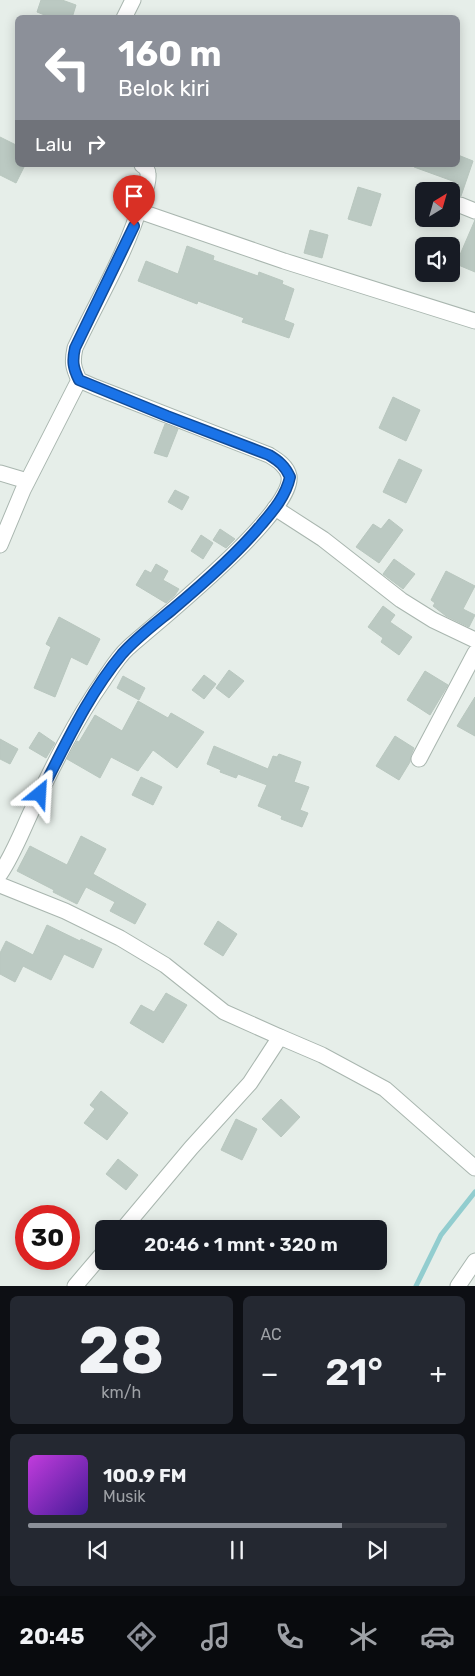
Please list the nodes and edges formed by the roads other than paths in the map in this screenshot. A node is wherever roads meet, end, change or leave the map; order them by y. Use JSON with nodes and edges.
{"nodes":[{"id":1,"x":133,"y":0,"type":"edge"},
{"id":2,"x":126,"y":15,"type":"edge"},
{"id":3,"x":145,"y":167,"type":"edge"},
{"id":4,"x":460,"y":205,"type":"dead end"},
{"id":5,"x":139,"y":211,"type":"junction"},
{"id":6,"x":475,"y":211,"type":"edge"},
{"id":7,"x":475,"y":321,"type":"edge"},
{"id":8,"x":79,"y":380,"type":"junction"},
{"id":9,"x":0,"y":473,"type":"edge"},
{"id":10,"x":27,"y":481,"type":"junction"},
{"id":11,"x":275,"y":508,"type":"junction"},
{"id":12,"x":0,"y":545,"type":"edge"},
{"id":13,"x":475,"y":640,"type":"edge"},
{"id":14,"x":475,"y":652,"type":"edge"},
{"id":15,"x":419,"y":759,"type":"dead end"},
{"id":16,"x":0,"y":874,"type":"edge"},
{"id":17,"x":0,"y":885,"type":"edge"},
{"id":18,"x":280,"y":1037,"type":"junction"},
{"id":19,"x":475,"y":1168,"type":"edge"},
{"id":20,"x":131,"y":1220,"type":"edge"},
{"id":21,"x":475,"y":1261,"type":"edge"},
{"id":22,"x":95,"y":1263,"type":"edge"},
{"id":23,"x":75,"y":1286,"type":"edge"},
{"id":24,"x":458,"y":1286,"type":"edge"}],
"edges":[{"from":1,"to":2,"type":"street"},
{"from":3,"to":5,"type":"street"},
{"from":4,"to":6,"type":"street"},
{"from":5,"to":7,"type":"street"},
{"from":5,"to":8,"type":"street"},
{"from":8,"to":10,"type":"street"},
{"from":8,"to":11,"type":"street"},
{"from":9,"to":10,"type":"street"},
{"from":10,"to":12,"type":"street"},
{"from":11,"to":13,"type":"street"},
{"from":11,"to":16,"type":"street"},
{"from":14,"to":15,"type":"street"},
{"from":17,"to":18,"type":"street"},
{"from":18,"to":19,"type":"street"},
{"from":18,"to":20,"type":"street"},
{"from":21,"to":24,"type":"street"},
{"from":22,"to":23,"type":"street"}]}
